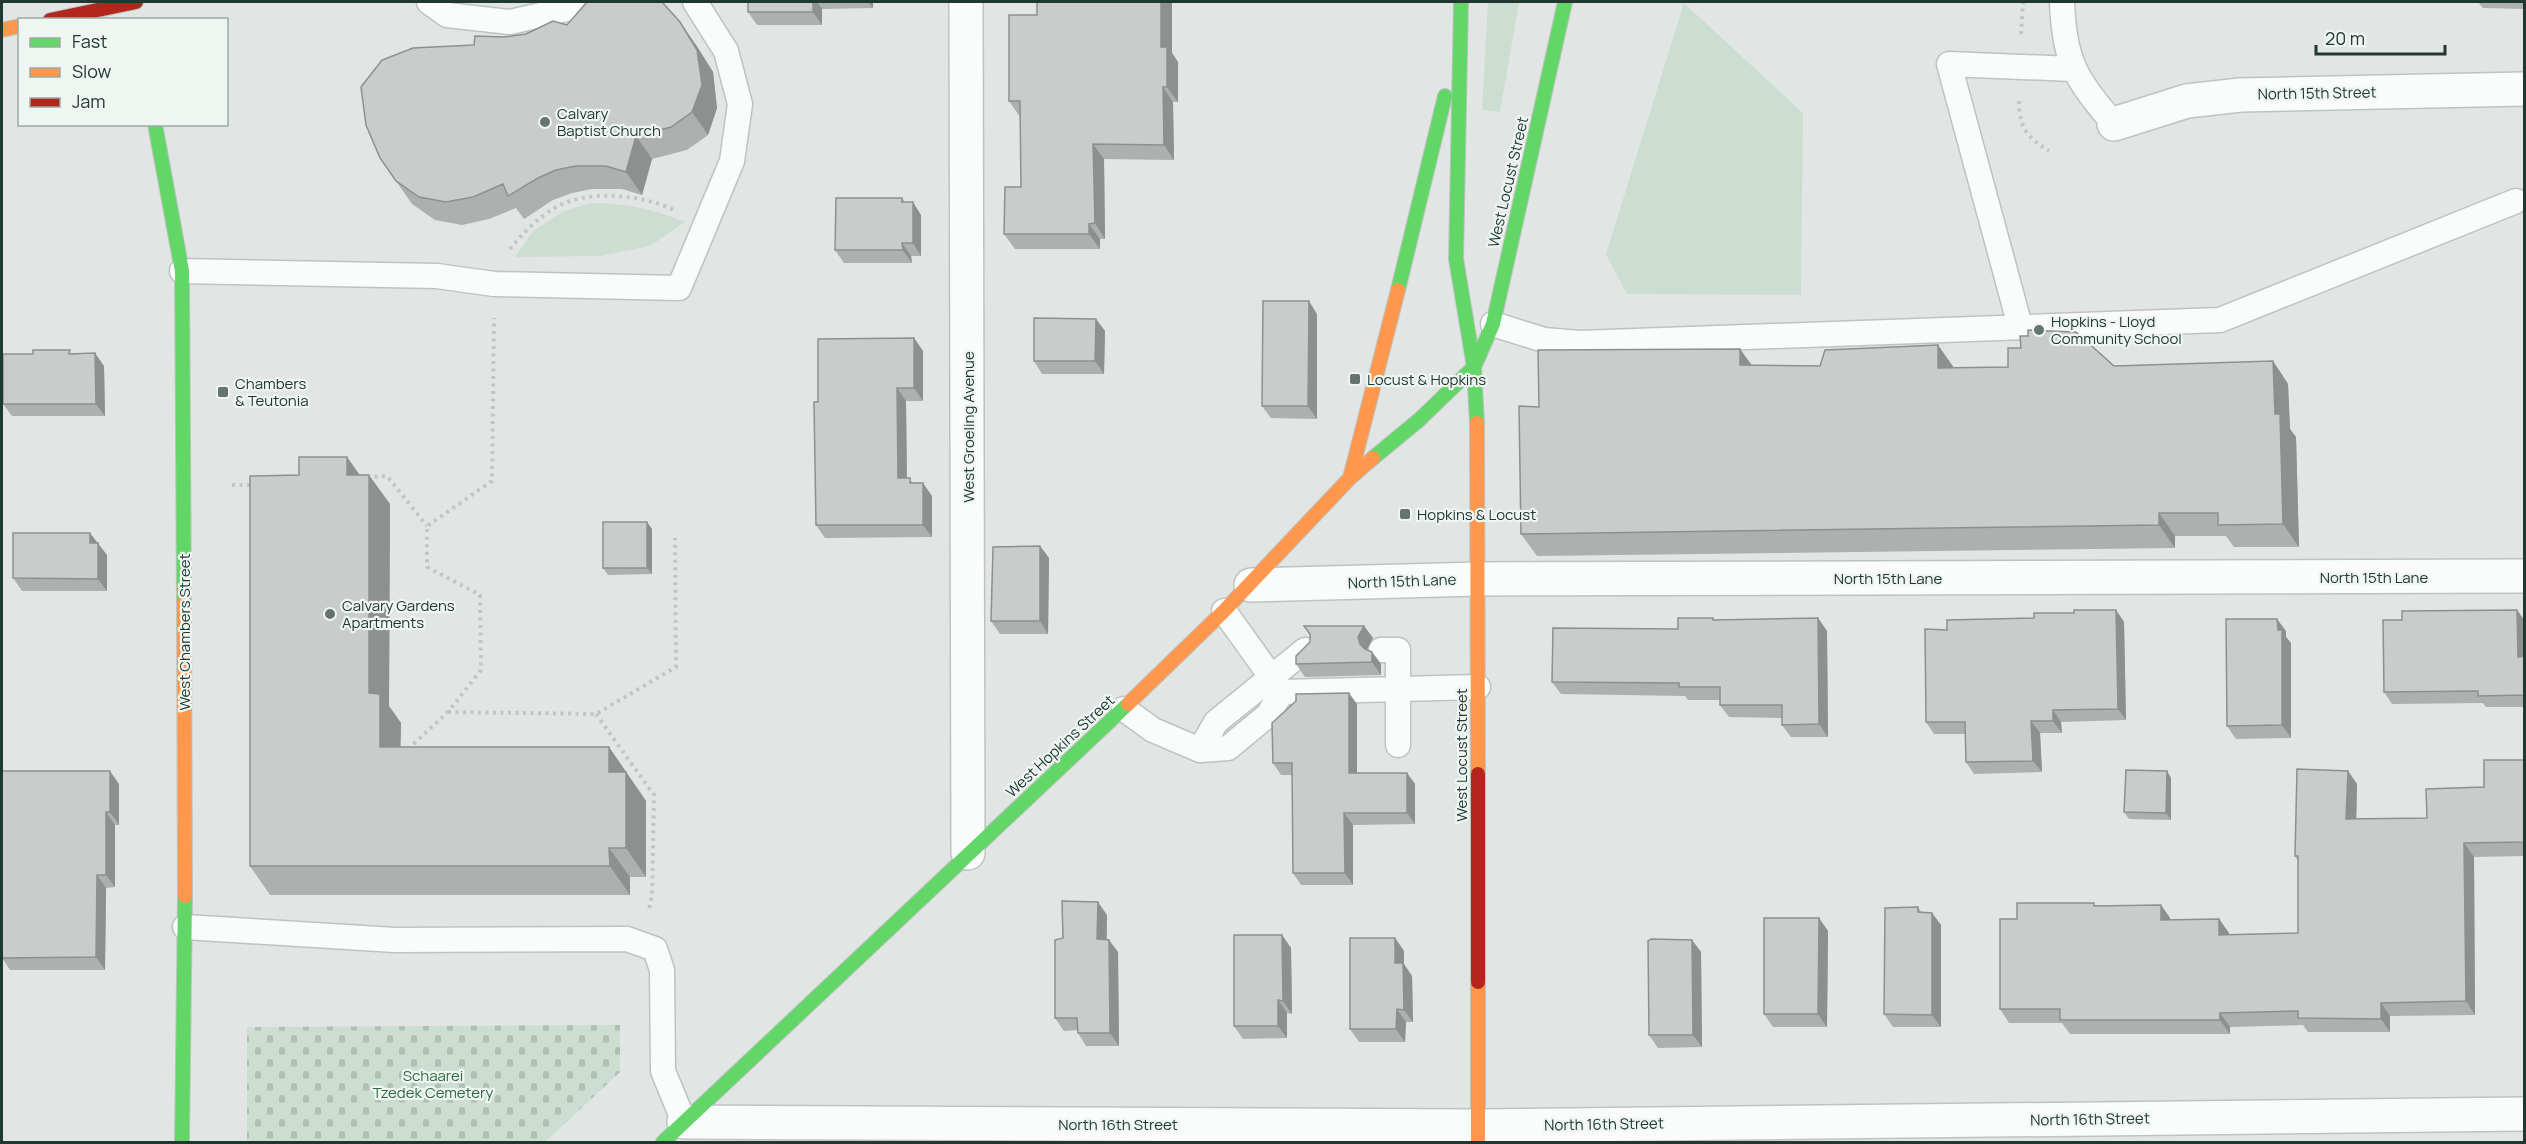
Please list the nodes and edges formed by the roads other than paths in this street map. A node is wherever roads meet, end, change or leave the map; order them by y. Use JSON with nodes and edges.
{"nodes":[{"id":1,"x":134,"y":2,"type":"edge"},
{"id":2,"x":429,"y":2,"type":"edge"},
{"id":3,"x":597,"y":2,"type":"edge"},
{"id":4,"x":695,"y":2,"type":"edge"},
{"id":5,"x":966,"y":2,"type":"edge"},
{"id":6,"x":1461,"y":2,"type":"edge"},
{"id":7,"x":1565,"y":2,"type":"edge"},
{"id":8,"x":2062,"y":2,"type":"edge"},
{"id":9,"x":59,"y":18,"type":"edge"},
{"id":10,"x":136,"y":18,"type":"edge"},
{"id":11,"x":18,"y":26,"type":"edge"},
{"id":12,"x":2,"y":30,"type":"edge"},
{"id":13,"x":1460,"y":34,"type":"junction"},
{"id":14,"x":2073,"y":69,"type":"junction"},
{"id":15,"x":2524,"y":89,"type":"edge"},
{"id":16,"x":2114,"y":124,"type":"joint"},
{"id":17,"x":155,"y":126,"type":"edge"},
{"id":18,"x":2516,"y":201,"type":"dead end"},
{"id":19,"x":182,"y":272,"type":"junction"},
{"id":20,"x":1493,"y":324,"type":"junction"},
{"id":21,"x":2020,"y":326,"type":"junction"},
{"id":22,"x":1474,"y":367,"type":"junction"},
{"id":23,"x":1350,"y":478,"type":"junction"},
{"id":24,"x":2524,"y":576,"type":"edge"},
{"id":25,"x":1478,"y":579,"type":"junction"},
{"id":26,"x":1251,"y":585,"type":"junction"},
{"id":27,"x":1224,"y":611,"type":"junction"},
{"id":28,"x":1305,"y":650,"type":"edge"},
{"id":29,"x":1381,"y":650,"type":"dead end"},
{"id":30,"x":1277,"y":685,"type":"junction"},
{"id":31,"x":1478,"y":687,"type":"junction"},
{"id":32,"x":1398,"y":689,"type":"junction"},
{"id":33,"x":1124,"y":709,"type":"junction"},
{"id":34,"x":1398,"y":745,"type":"dead end"},
{"id":35,"x":968,"y":853,"type":"junction"},
{"id":36,"x":185,"y":927,"type":"junction"},
{"id":37,"x":2524,"y":1114,"type":"edge"},
{"id":38,"x":674,"y":1132,"type":"edge"},
{"id":39,"x":1478,"y":1134,"type":"edge"},
{"id":40,"x":182,"y":1143,"type":"edge"}],
"edges":[{"from":1,"to":9,"type":"street"},
{"from":1,"to":10,"type":"street"},
{"from":2,"to":3,"type":"lane"},
{"from":4,"to":19,"type":"lane"},
{"from":5,"to":35,"type":"street","name":"West Groeling Avenue"},
{"from":6,"to":13,"type":"street","name":"West Locust Street"},
{"from":7,"to":20,"type":"street","name":"West Locust Street"},
{"from":8,"to":14,"type":"lane"},
{"from":11,"to":12,"type":"street"},
{"from":13,"to":22,"type":"street","name":"West Locust Street"},
{"from":13,"to":23,"type":"street"},
{"from":14,"to":16,"type":"lane"},
{"from":14,"to":21,"type":"lane"},
{"from":15,"to":16,"type":"street","name":"North 15th Street"},
{"from":17,"to":19,"type":"street","name":"West Chambers Street"},
{"from":18,"to":21,"type":"lane"},
{"from":19,"to":36,"type":"street","name":"West Chambers Street"},
{"from":20,"to":21,"type":"lane"},
{"from":20,"to":22,"type":"street","name":"West Locust Street"},
{"from":22,"to":23,"type":"street","name":"West Hopkins Street"},
{"from":22,"to":25,"type":"street","name":"West Locust Street"},
{"from":23,"to":26,"type":"street","name":"West Hopkins Street"},
{"from":24,"to":25,"type":"street","name":"North 15th Lane"},
{"from":25,"to":26,"type":"street","name":"North 15th Lane"},
{"from":25,"to":31,"type":"street","name":"West Locust Street"},
{"from":26,"to":27,"type":"street","name":"West Hopkins Street"},
{"from":27,"to":30,"type":"lane"},
{"from":27,"to":33,"type":"street","name":"West Hopkins Street"},
{"from":28,"to":30,"type":"lane"},
{"from":29,"to":32,"type":"lane"},
{"from":30,"to":32,"type":"lane"},
{"from":30,"to":33,"type":"lane"},
{"from":31,"to":32,"type":"lane"},
{"from":31,"to":39,"type":"street","name":"West Locust Street"},
{"from":32,"to":34,"type":"lane"},
{"from":33,"to":35,"type":"street","name":"West Hopkins Street"},
{"from":35,"to":38,"type":"street","name":"West Hopkins Street"},
{"from":36,"to":38,"type":"lane"},
{"from":36,"to":40,"type":"street","name":"West Chambers Street"},
{"from":37,"to":39,"type":"street","name":"North 16th Street"},
{"from":38,"to":39,"type":"street","name":"North 16th Street"}]}
